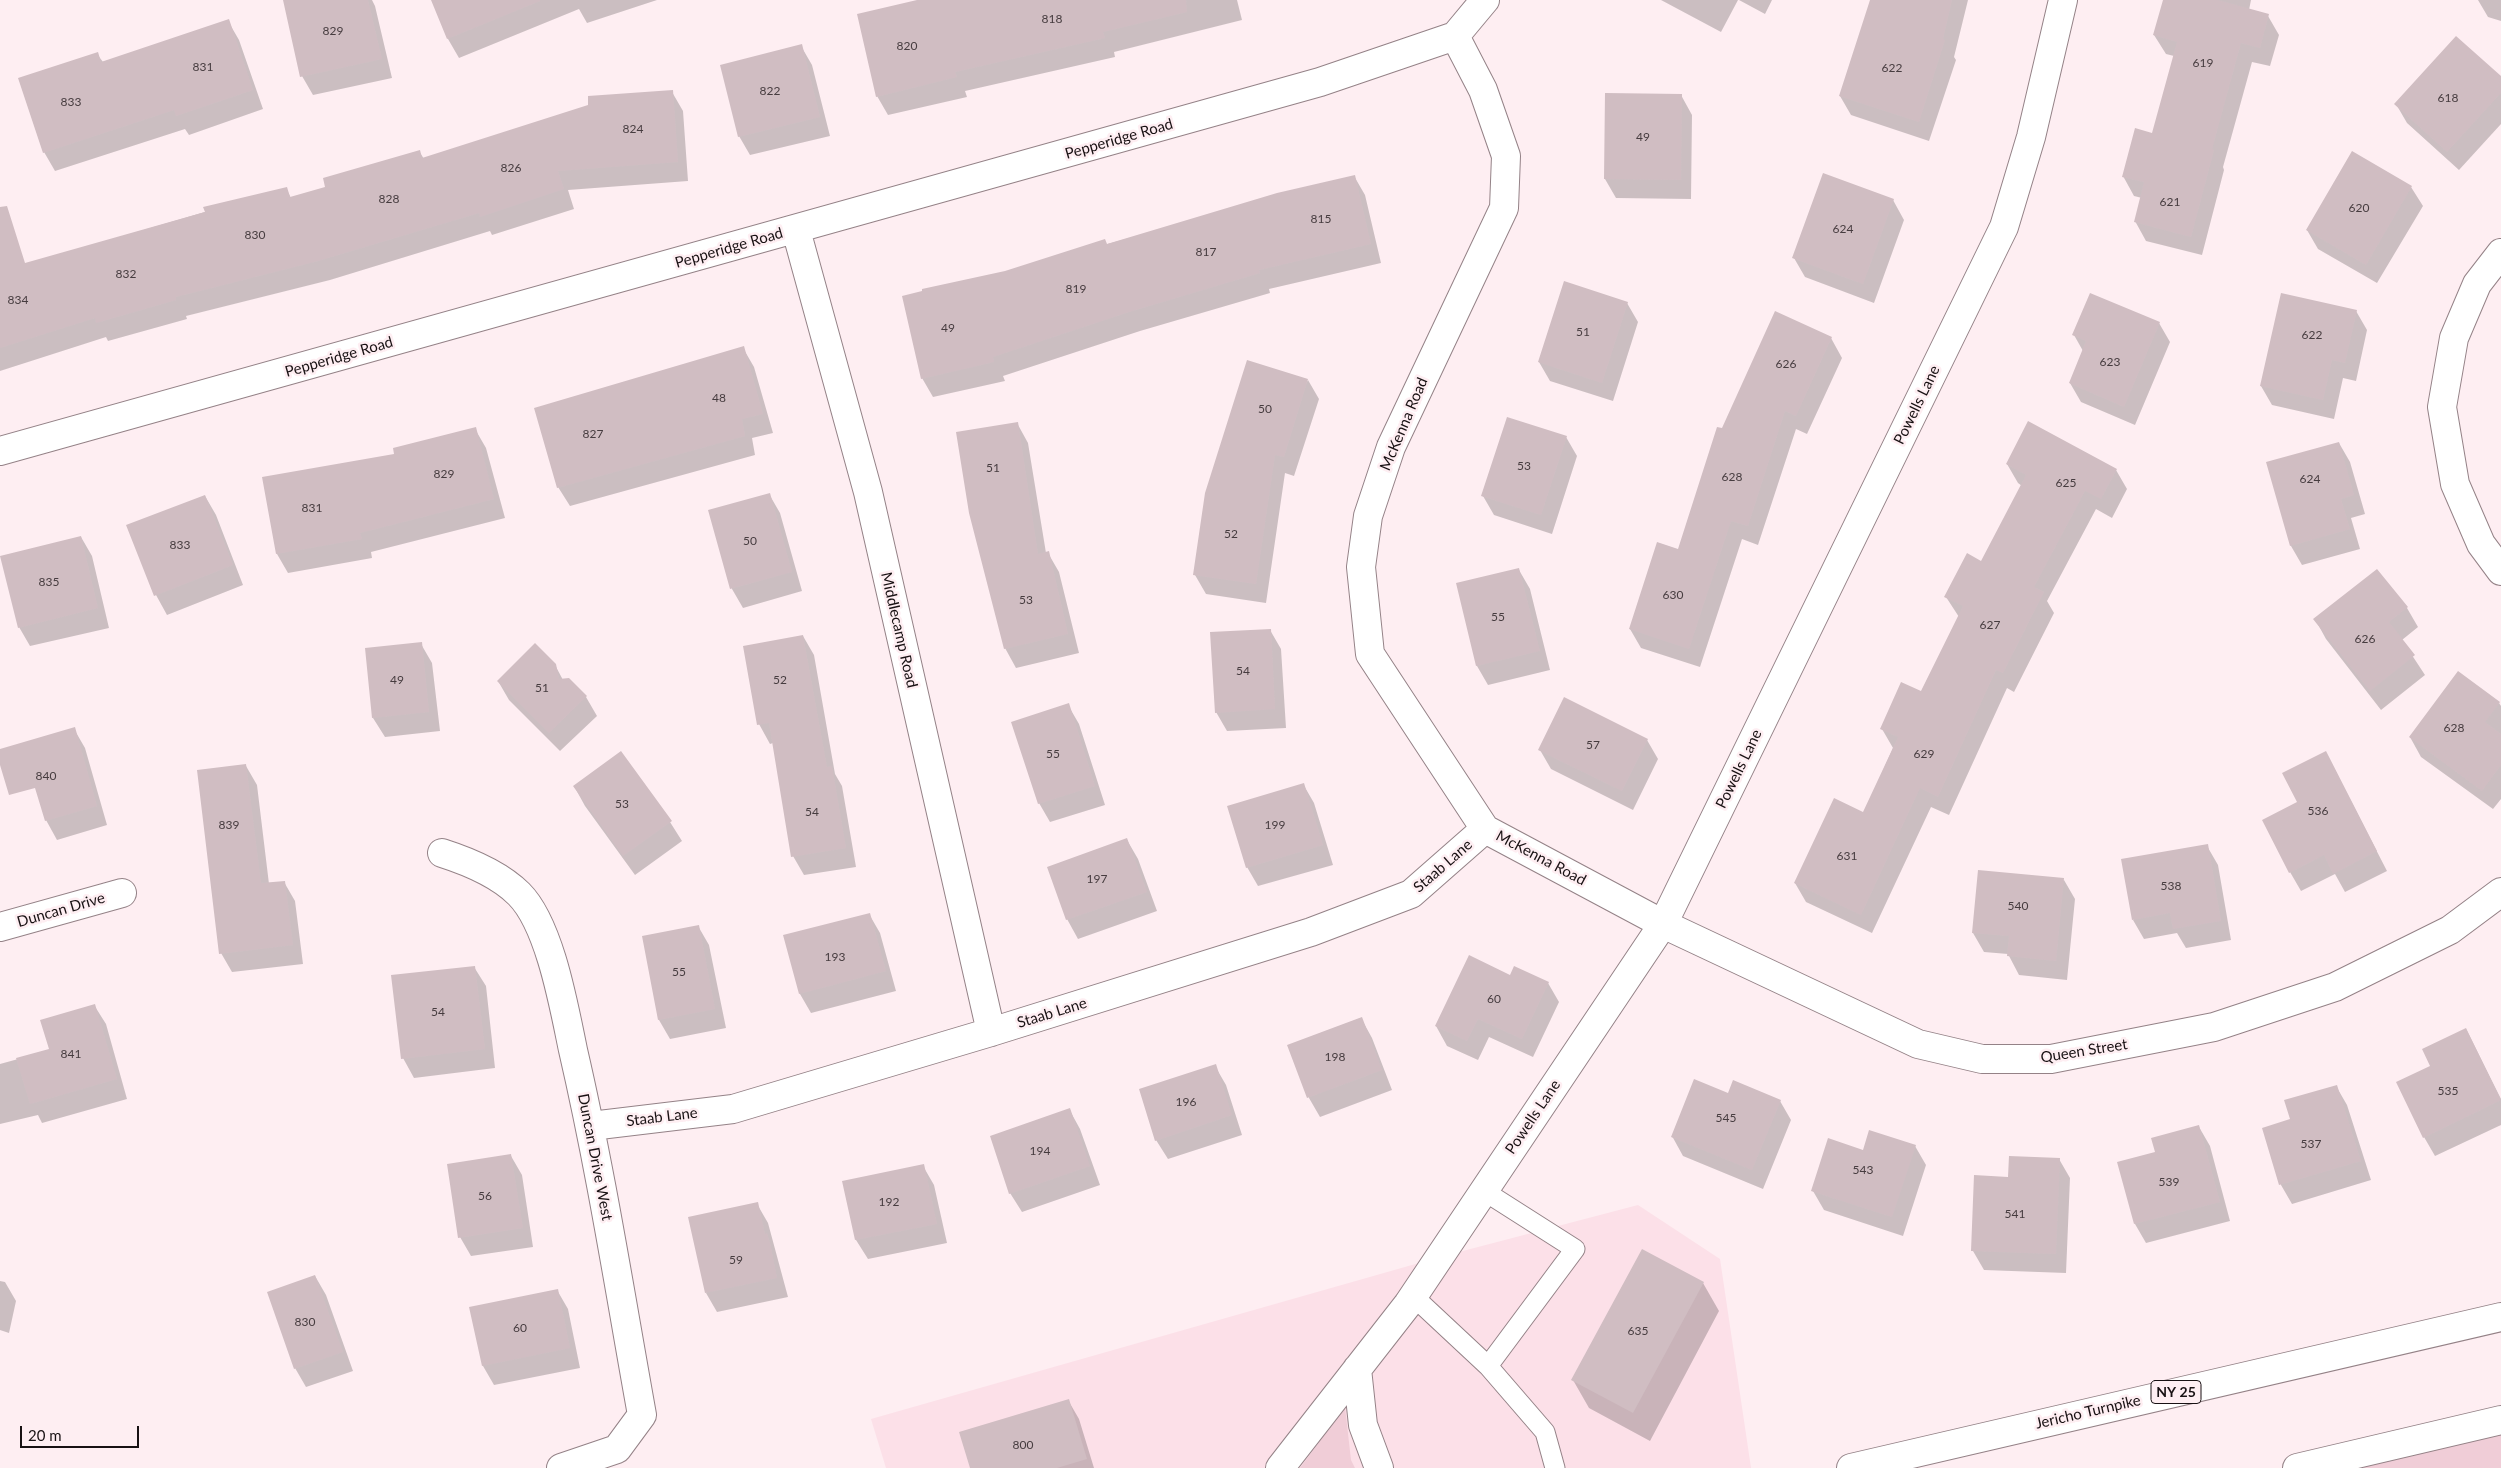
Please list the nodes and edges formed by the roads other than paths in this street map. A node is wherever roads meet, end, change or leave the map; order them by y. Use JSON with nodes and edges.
{"nodes":[{"id":1,"x":1486,"y":0,"type":"edge"},
{"id":2,"x":2063,"y":0,"type":"edge"},
{"id":3,"x":1455,"y":36,"type":"junction"},
{"id":4,"x":796,"y":230,"type":"junction"},
{"id":5,"x":2501,"y":253,"type":"edge"},
{"id":6,"x":0,"y":451,"type":"edge"},
{"id":7,"x":2501,"y":571,"type":"edge"},
{"id":8,"x":1486,"y":829,"type":"junction"},
{"id":9,"x":442,"y":853,"type":"dead end"},
{"id":10,"x":2501,"y":892,"type":"edge"},
{"id":11,"x":122,"y":893,"type":"dead end"},
{"id":12,"x":1663,"y":924,"type":"junction"},
{"id":13,"x":0,"y":927,"type":"edge"},
{"id":14,"x":991,"y":1032,"type":"junction"},
{"id":15,"x":590,"y":1126,"type":"junction"},
{"id":16,"x":1484,"y":1191,"type":"junction"},
{"id":17,"x":1413,"y":1296,"type":"junction"},
{"id":18,"x":2501,"y":1318,"type":"edge"},
{"id":19,"x":1488,"y":1366,"type":"junction"},
{"id":20,"x":1357,"y":1369,"type":"junction"},
{"id":21,"x":2501,"y":1420,"type":"edge"},
{"id":22,"x":561,"y":1468,"type":"edge"},
{"id":23,"x":1280,"y":1468,"type":"edge"},
{"id":24,"x":1379,"y":1468,"type":"edge"},
{"id":25,"x":1555,"y":1468,"type":"edge"},
{"id":26,"x":1851,"y":1468,"type":"edge"},
{"id":27,"x":2298,"y":1468,"type":"edge"}],
"edges":[{"from":1,"to":3,"type":"street"},
{"from":2,"to":12,"type":"street","name":"Powells Lane"},
{"from":3,"to":4,"type":"street","name":"Pepperidge Road"},
{"from":3,"to":8,"type":"street","name":"McKenna Road"},
{"from":4,"to":6,"type":"street","name":"Pepperidge Road"},
{"from":4,"to":14,"type":"street","name":"Middlecamp Road"},
{"from":5,"to":7,"type":"street"},
{"from":8,"to":12,"type":"street","name":"McKenna Road"},
{"from":8,"to":14,"type":"street","name":"Staab Lane"},
{"from":9,"to":15,"type":"street","name":"Duncan Drive West"},
{"from":10,"to":12,"type":"street","name":"Queen Street"},
{"from":11,"to":13,"type":"street","name":"Duncan Drive"},
{"from":12,"to":16,"type":"street","name":"Powells Lane"},
{"from":14,"to":15,"type":"street","name":"Staab Lane"},
{"from":15,"to":22,"type":"street","name":"Duncan Drive West"},
{"from":16,"to":17,"type":"street","name":"Powells Lane"},
{"from":16,"to":19,"type":"lane"},
{"from":17,"to":19,"type":"lane"},
{"from":17,"to":20,"type":"street","name":"Powells Lane"},
{"from":18,"to":26,"type":"street","name":"Jericho Turnpike","number":"NY 25"},
{"from":19,"to":25,"type":"lane"},
{"from":20,"to":23,"type":"street","name":"Powells Lane"},
{"from":20,"to":24,"type":"street"},
{"from":21,"to":27,"type":"street"}]}
